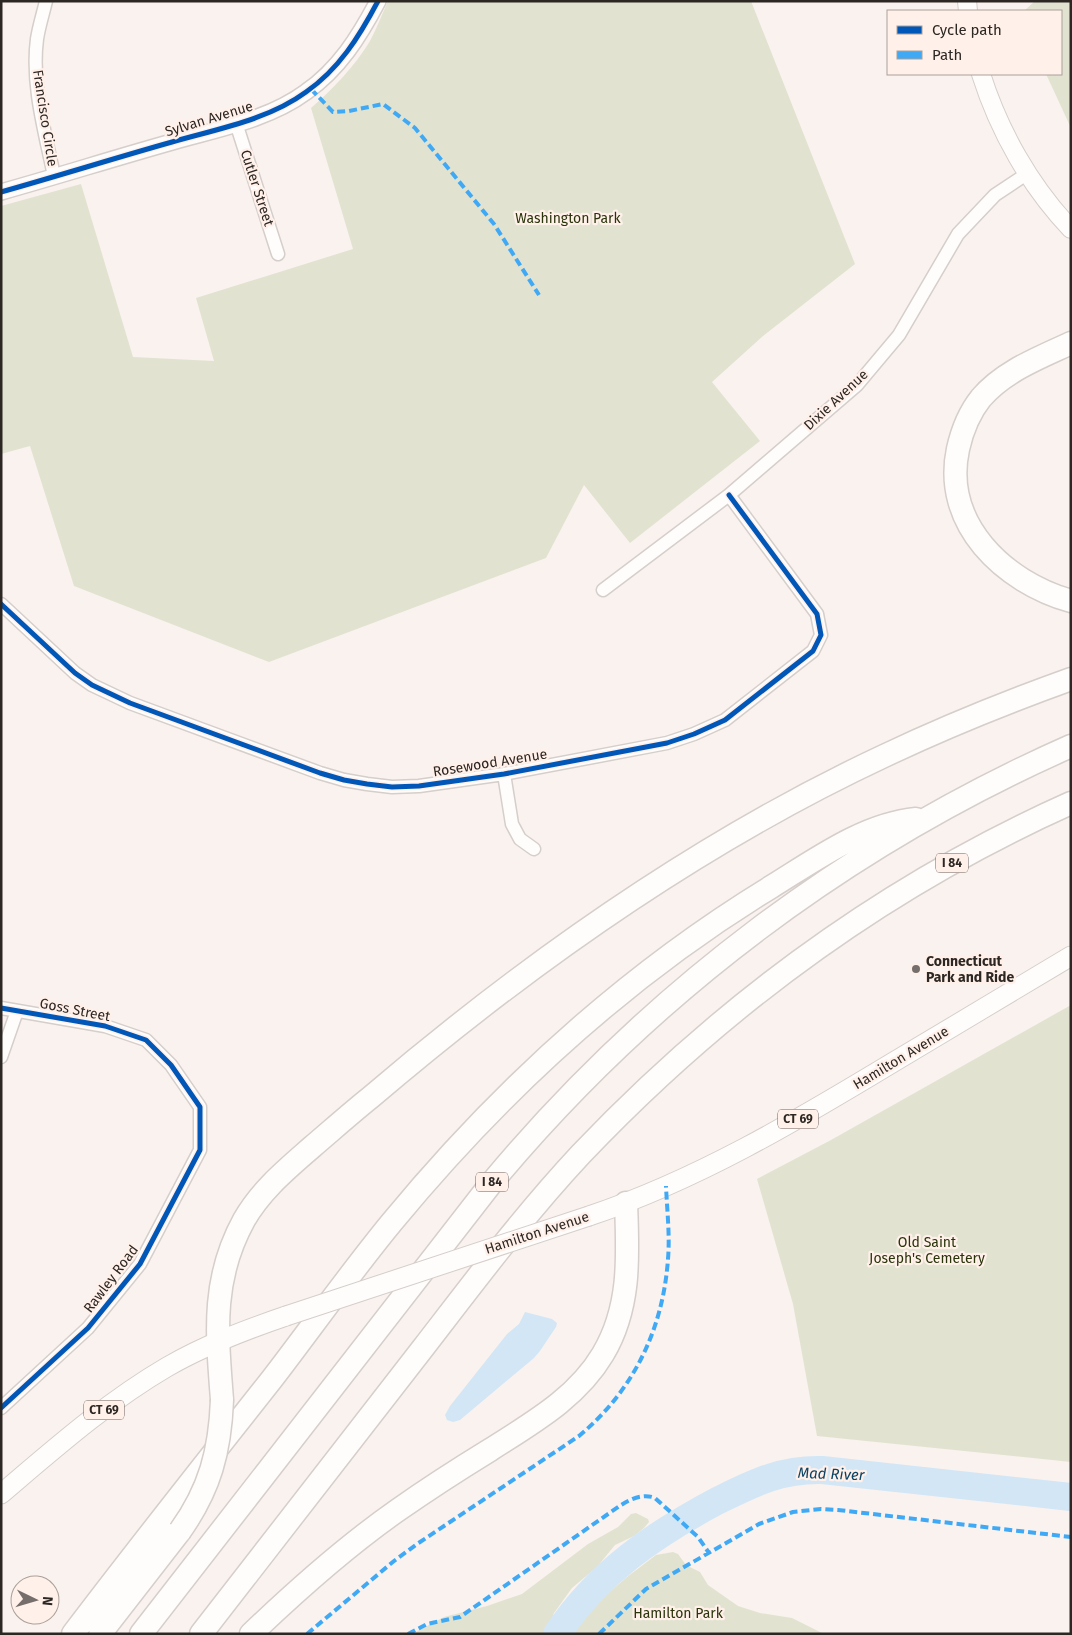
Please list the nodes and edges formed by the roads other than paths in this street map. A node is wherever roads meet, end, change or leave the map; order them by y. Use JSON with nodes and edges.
{"nodes":[{"id":1,"x":46,"y":1,"type":"edge"},
{"id":2,"x":378,"y":1,"type":"edge"},
{"id":3,"x":982,"y":75,"type":"edge"},
{"id":4,"x":236,"y":123,"type":"junction"},
{"id":5,"x":1028,"y":173,"type":"junction"},
{"id":6,"x":54,"y":176,"type":"junction"},
{"id":7,"x":1,"y":192,"type":"edge"},
{"id":8,"x":1071,"y":229,"type":"edge"},
{"id":9,"x":278,"y":254,"type":"dead end"},
{"id":10,"x":1071,"y":343,"type":"edge"},
{"id":11,"x":729,"y":495,"type":"junction"},
{"id":12,"x":603,"y":590,"type":"dead end"},
{"id":13,"x":1071,"y":601,"type":"edge"},
{"id":14,"x":1,"y":604,"type":"edge"},
{"id":15,"x":1071,"y":679,"type":"edge"},
{"id":16,"x":1071,"y":746,"type":"edge"},
{"id":17,"x":504,"y":774,"type":"junction"},
{"id":18,"x":1071,"y":803,"type":"edge"},
{"id":19,"x":930,"y":817,"type":"junction"},
{"id":20,"x":534,"y":849,"type":"dead end"},
{"id":21,"x":1071,"y":956,"type":"edge"},
{"id":22,"x":1,"y":1008,"type":"edge"},
{"id":23,"x":17,"y":1011,"type":"junction"},
{"id":24,"x":1,"y":1057,"type":"edge"},
{"id":25,"x":200,"y":1107,"type":"joint"},
{"id":26,"x":626,"y":1203,"type":"junction"},
{"id":27,"x":217,"y":1342,"type":"junction"},
{"id":28,"x":1,"y":1408,"type":"edge"},
{"id":29,"x":1,"y":1494,"type":"edge"},
{"id":30,"x":73,"y":1634,"type":"edge"},
{"id":31,"x":100,"y":1634,"type":"edge"},
{"id":32,"x":141,"y":1634,"type":"edge"},
{"id":33,"x":201,"y":1634,"type":"edge"},
{"id":34,"x":251,"y":1634,"type":"edge"}],
"edges":[{"from":1,"to":6,"type":"street","name":"Francisco Circle"},
{"from":2,"to":4,"type":"street","name":"Sylvan Avenue"},
{"from":3,"to":5,"type":"main road"},
{"from":4,"to":6,"type":"street","name":"Sylvan Avenue"},
{"from":4,"to":9,"type":"street","name":"Cutler Street"},
{"from":5,"to":8,"type":"main road"},
{"from":5,"to":11,"type":"street","name":"Dixie Avenue"},
{"from":6,"to":7,"type":"street","name":"Sylvan Avenue"},
{"from":10,"to":13,"type":"highway"},
{"from":11,"to":12,"type":"street","name":"Dixie Avenue"},
{"from":11,"to":17,"type":"street","name":"Rosewood Avenue"},
{"from":14,"to":17,"type":"street","name":"Rosewood Avenue"},
{"from":15,"to":27,"type":"highway"},
{"from":16,"to":19,"type":"highway","number":"I 84"},
{"from":17,"to":20,"type":"street"},
{"from":18,"to":33,"type":"highway","number":"I 84"},
{"from":19,"to":30,"type":"highway"},
{"from":19,"to":32,"type":"highway","number":"I 84"},
{"from":21,"to":26,"type":"main road","name":"Hamilton Avenue","number":"CT 69"},
{"from":22,"to":23,"type":"street","name":"Goss Street"},
{"from":23,"to":24,"type":"street"},
{"from":23,"to":25,"type":"street","name":"Goss Street"},
{"from":25,"to":28,"type":"street","name":"Rawley Road"},
{"from":26,"to":27,"type":"main road","name":"Hamilton Avenue","number":"CT 69","bridge":true},
{"from":26,"to":34,"type":"highway"},
{"from":27,"to":29,"type":"main road","name":"Hamilton Avenue","number":"CT 69"},
{"from":27,"to":31,"type":"highway","bridge":true}]}
